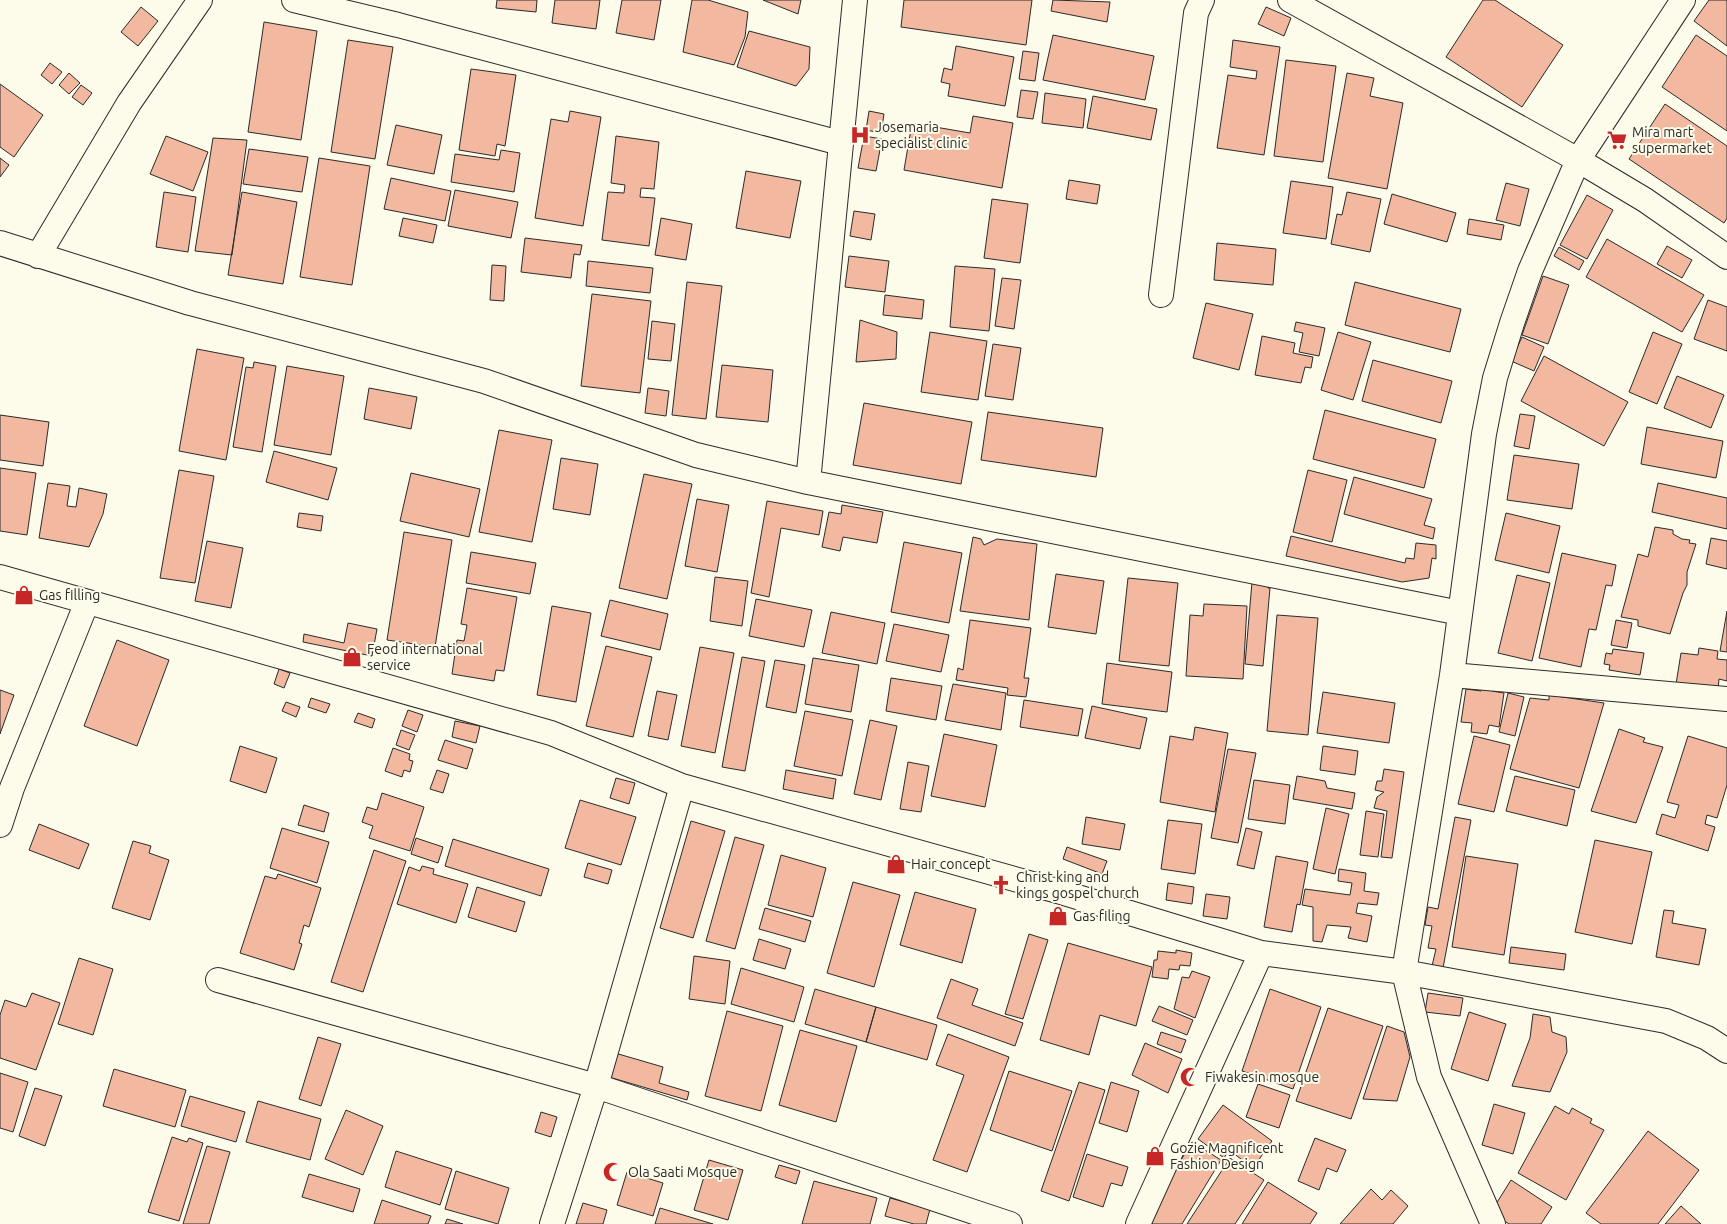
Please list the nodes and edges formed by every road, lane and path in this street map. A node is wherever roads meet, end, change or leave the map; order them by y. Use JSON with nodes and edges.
{"nodes":[{"id":1,"x":200,"y":0,"type":"edge"},
{"id":2,"x":294,"y":0,"type":"edge"},
{"id":3,"x":855,"y":0,"type":"edge"},
{"id":4,"x":1202,"y":0,"type":"edge"},
{"id":5,"x":1290,"y":0,"type":"edge"},
{"id":6,"x":1684,"y":0,"type":"edge"},
{"id":7,"x":840,"y":143,"type":"junction"},
{"id":8,"x":1578,"y":160,"type":"junction"},
{"id":9,"x":0,"y":243,"type":"edge"},
{"id":10,"x":38,"y":256,"type":"junction"},
{"id":11,"x":1727,"y":258,"type":"edge"},
{"id":12,"x":1161,"y":295,"type":"dead end"},
{"id":13,"x":808,"y":482,"type":"junction"},
{"id":14,"x":0,"y":577,"type":"edge"},
{"id":15,"x":86,"y":602,"type":"junction"},
{"id":16,"x":1460,"y":613,"type":"junction"},
{"id":17,"x":1452,"y":675,"type":"junction"},
{"id":18,"x":1727,"y":699,"type":"edge"},
{"id":19,"x":682,"y":786,"type":"junction"},
{"id":20,"x":0,"y":825,"type":"edge"},
{"id":21,"x":1261,"y":953,"type":"junction"},
{"id":22,"x":1404,"y":972,"type":"junction"},
{"id":23,"x":218,"y":980,"type":"dead end"},
{"id":24,"x":1727,"y":1051,"type":"edge"},
{"id":25,"x":596,"y":1086,"type":"junction"},
{"id":26,"x":552,"y":1224,"type":"edge"},
{"id":27,"x":1010,"y":1224,"type":"edge"},
{"id":28,"x":1138,"y":1224,"type":"edge"},
{"id":29,"x":1493,"y":1224,"type":"edge"}],
"edges":[{"from":1,"to":10,"type":"street"},
{"from":2,"to":7,"type":"street"},
{"from":3,"to":7,"type":"street"},
{"from":4,"to":12,"type":"street"},
{"from":5,"to":8,"type":"street"},
{"from":6,"to":8,"type":"street"},
{"from":7,"to":13,"type":"street"},
{"from":8,"to":11,"type":"street"},
{"from":8,"to":16,"type":"street"},
{"from":9,"to":10,"type":"street"},
{"from":10,"to":13,"type":"street"},
{"from":13,"to":16,"type":"street"},
{"from":14,"to":15,"type":"street"},
{"from":15,"to":19,"type":"street"},
{"from":15,"to":20,"type":"street"},
{"from":16,"to":17,"type":"street"},
{"from":17,"to":18,"type":"street"},
{"from":17,"to":22,"type":"street"},
{"from":19,"to":21,"type":"street"},
{"from":19,"to":25,"type":"street"},
{"from":21,"to":22,"type":"street"},
{"from":21,"to":28,"type":"street"},
{"from":22,"to":24,"type":"street"},
{"from":22,"to":29,"type":"street"},
{"from":23,"to":25,"type":"street"},
{"from":25,"to":26,"type":"street"},
{"from":25,"to":27,"type":"street"}]}
